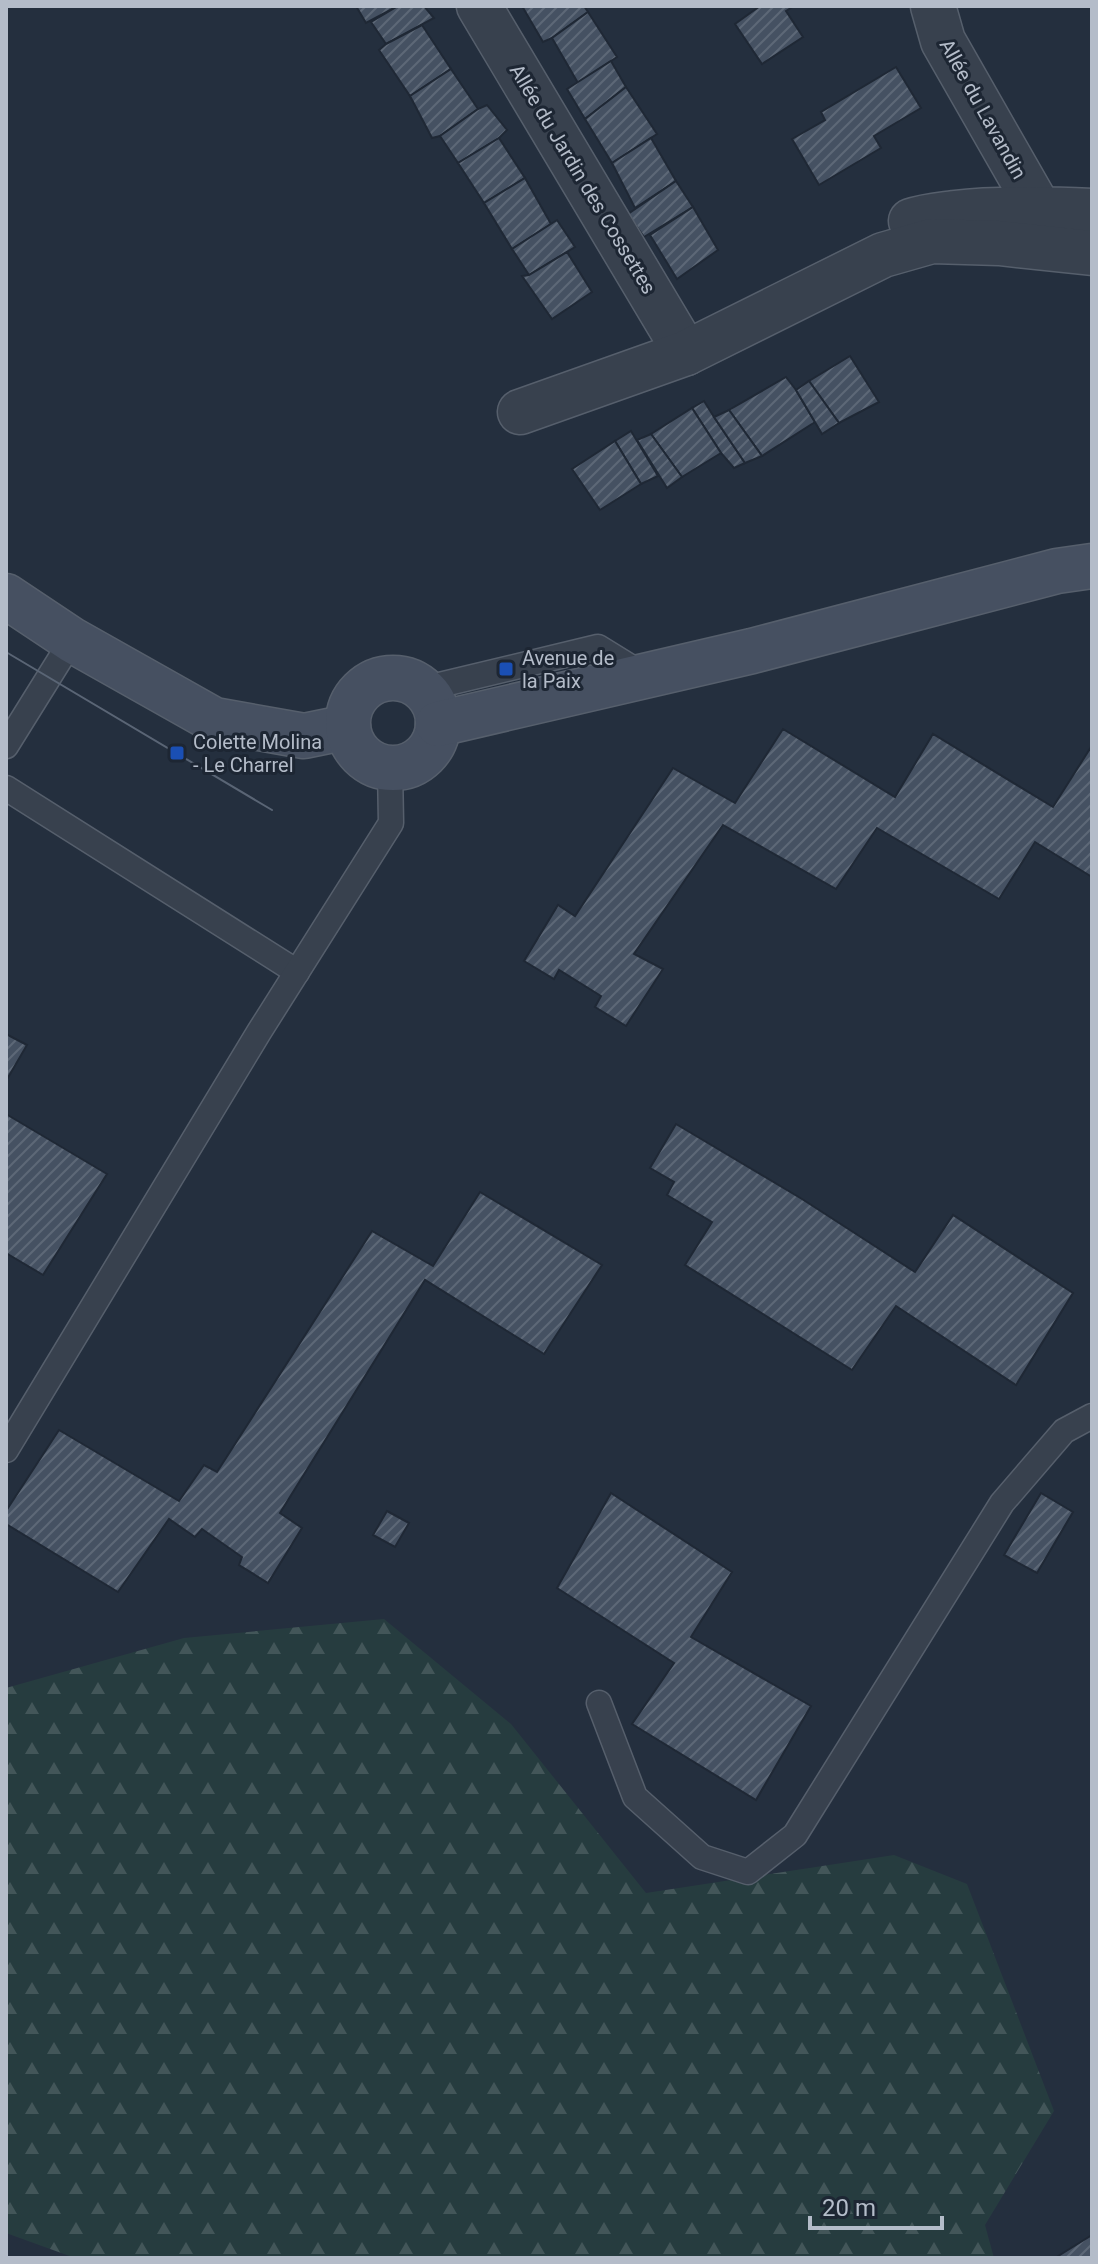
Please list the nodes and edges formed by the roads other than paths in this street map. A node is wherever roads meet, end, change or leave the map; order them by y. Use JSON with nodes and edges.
{"nodes":[{"id":1,"x":479,"y":6,"type":"edge"},
{"id":2,"x":933,"y":6,"type":"edge"},
{"id":3,"x":1039,"y":209,"type":"junction"},
{"id":4,"x":1092,"y":211,"type":"edge"},
{"id":5,"x":1092,"y":253,"type":"edge"},
{"id":6,"x":797,"y":297,"type":"junction"},
{"id":7,"x":686,"y":353,"type":"junction"},
{"id":8,"x":520,"y":412,"type":"dead end"},
{"id":9,"x":1080,"y":563,"type":"edge"},
{"id":10,"x":8,"y":603,"type":"edge"},
{"id":11,"x":72,"y":640,"type":"junction"},
{"id":12,"x":430,"y":706,"type":"junction"},
{"id":13,"x":348,"y":727,"type":"junction"},
{"id":14,"x":6,"y":746,"type":"edge"},
{"id":15,"x":390,"y":768,"type":"junction"},
{"id":16,"x":6,"y":788,"type":"edge"},
{"id":17,"x":297,"y":972,"type":"junction"},
{"id":18,"x":1092,"y":1416,"type":"edge"},
{"id":19,"x":6,"y":1450,"type":"edge"},
{"id":20,"x":599,"y":1703,"type":"dead end"}],
"edges":[{"from":1,"to":7,"type":"street","name":"Allée du Jardin des Cossettes"},
{"from":2,"to":3,"type":"street","name":"Allée du Lavandin"},
{"from":3,"to":4,"type":"street"},
{"from":3,"to":6,"type":"street"},
{"from":5,"to":6,"type":"street"},
{"from":6,"to":7,"type":"street"},
{"from":7,"to":8,"type":"street"},
{"from":9,"to":12,"type":"street"},
{"from":10,"to":11,"type":"street"},
{"from":11,"to":13,"type":"street"},
{"from":11,"to":14,"type":"lane"},
{"from":12,"to":13,"type":"street"},
{"from":12,"to":15,"type":"street"},
{"from":13,"to":15,"type":"street"},
{"from":15,"to":17,"type":"lane"},
{"from":16,"to":17,"type":"lane"},
{"from":17,"to":19,"type":"lane"},
{"from":18,"to":20,"type":"lane"}]}
